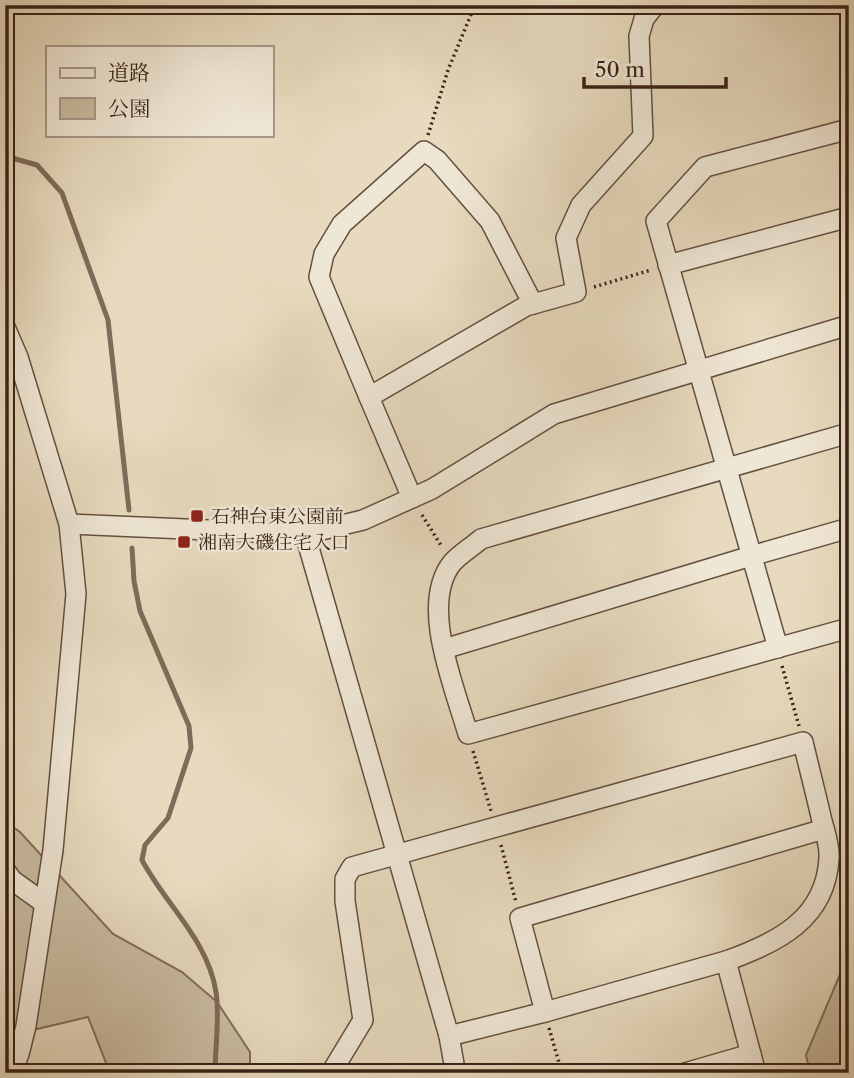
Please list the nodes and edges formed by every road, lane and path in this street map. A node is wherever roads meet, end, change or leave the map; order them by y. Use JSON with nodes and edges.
{"nodes":[{"id":1,"x":475,"y":5,"type":"edge"},
{"id":2,"x":655,"y":5,"type":"edge"},
{"id":3,"x":849,"y":129,"type":"edge"},
{"id":4,"x":424,"y":150,"type":"junction"},
{"id":5,"x":849,"y":217,"type":"edge"},
{"id":6,"x":668,"y":265,"type":"junction"},
{"id":7,"x":576,"y":292,"type":"junction"},
{"id":8,"x":533,"y":304,"type":"junction"},
{"id":9,"x":849,"y":325,"type":"edge"},
{"id":10,"x":5,"y":327,"type":"edge"},
{"id":11,"x":698,"y":369,"type":"junction"},
{"id":12,"x":369,"y":397,"type":"junction"},
{"id":13,"x":849,"y":433,"type":"edge"},
{"id":14,"x":726,"y":467,"type":"junction"},
{"id":15,"x":412,"y":498,"type":"junction"},
{"id":16,"x":69,"y":524,"type":"junction"},
{"id":17,"x":849,"y":528,"type":"edge"},
{"id":18,"x":304,"y":534,"type":"junction"},
{"id":19,"x":751,"y":555,"type":"junction"},
{"id":20,"x":452,"y":564,"type":"junction"},
{"id":21,"x":849,"y":628,"type":"edge"},
{"id":22,"x":778,"y":648,"type":"junction"},
{"id":23,"x":444,"y":649,"type":"junction"},
{"id":24,"x":803,"y":742,"type":"junction"},
{"id":25,"x":824,"y":829,"type":"junction"},
{"id":26,"x":397,"y":856,"type":"junction"},
{"id":27,"x":5,"y":870,"type":"edge"},
{"id":28,"x":44,"y":903,"type":"junction"},
{"id":29,"x":726,"y":961,"type":"junction"},
{"id":30,"x":545,"y":1012,"type":"junction"},
{"id":31,"x":449,"y":1036,"type":"junction"},
{"id":32,"x":754,"y":1063,"type":"edge"},
{"id":33,"x":12,"y":1073,"type":"edge"},
{"id":34,"x":331,"y":1073,"type":"edge"},
{"id":35,"x":452,"y":1073,"type":"edge"},
{"id":36,"x":562,"y":1073,"type":"edge"},
{"id":37,"x":685,"y":1073,"type":"edge"}],
"edges":[{"from":1,"to":4,"type":"path"},
{"from":2,"to":7,"type":"street"},
{"from":3,"to":6,"type":"street"},
{"from":4,"to":8,"type":"street"},
{"from":4,"to":12,"type":"street"},
{"from":5,"to":6,"type":"street"},
{"from":6,"to":7,"type":"path"},
{"from":6,"to":11,"type":"street"},
{"from":7,"to":8,"type":"street"},
{"from":8,"to":12,"type":"street"},
{"from":9,"to":11,"type":"street"},
{"from":10,"to":16,"type":"street"},
{"from":11,"to":14,"type":"street"},
{"from":11,"to":15,"type":"street"},
{"from":12,"to":15,"type":"street"},
{"from":13,"to":14,"type":"street"},
{"from":14,"to":19,"type":"street"},
{"from":14,"to":20,"type":"street"},
{"from":15,"to":18,"type":"street"},
{"from":15,"to":20,"type":"path"},
{"from":16,"to":18,"type":"street"},
{"from":16,"to":28,"type":"street"},
{"from":17,"to":19,"type":"street"},
{"from":18,"to":26,"type":"street"},
{"from":19,"to":22,"type":"street"},
{"from":19,"to":23,"type":"street"},
{"from":20,"to":23,"type":"street"},
{"from":21,"to":22,"type":"street"},
{"from":22,"to":23,"type":"street"},
{"from":22,"to":24,"type":"path"},
{"from":24,"to":25,"type":"street"},
{"from":24,"to":26,"type":"street"},
{"from":25,"to":29,"type":"street"},
{"from":25,"to":30,"type":"street"},
{"from":26,"to":31,"type":"street"},
{"from":26,"to":34,"type":"street"},
{"from":27,"to":28,"type":"street"},
{"from":28,"to":33,"type":"street"},
{"from":29,"to":30,"type":"street"},
{"from":29,"to":32,"type":"street"},
{"from":30,"to":31,"type":"street"},
{"from":30,"to":36,"type":"path"},
{"from":31,"to":35,"type":"street"},
{"from":32,"to":37,"type":"street"}]}
